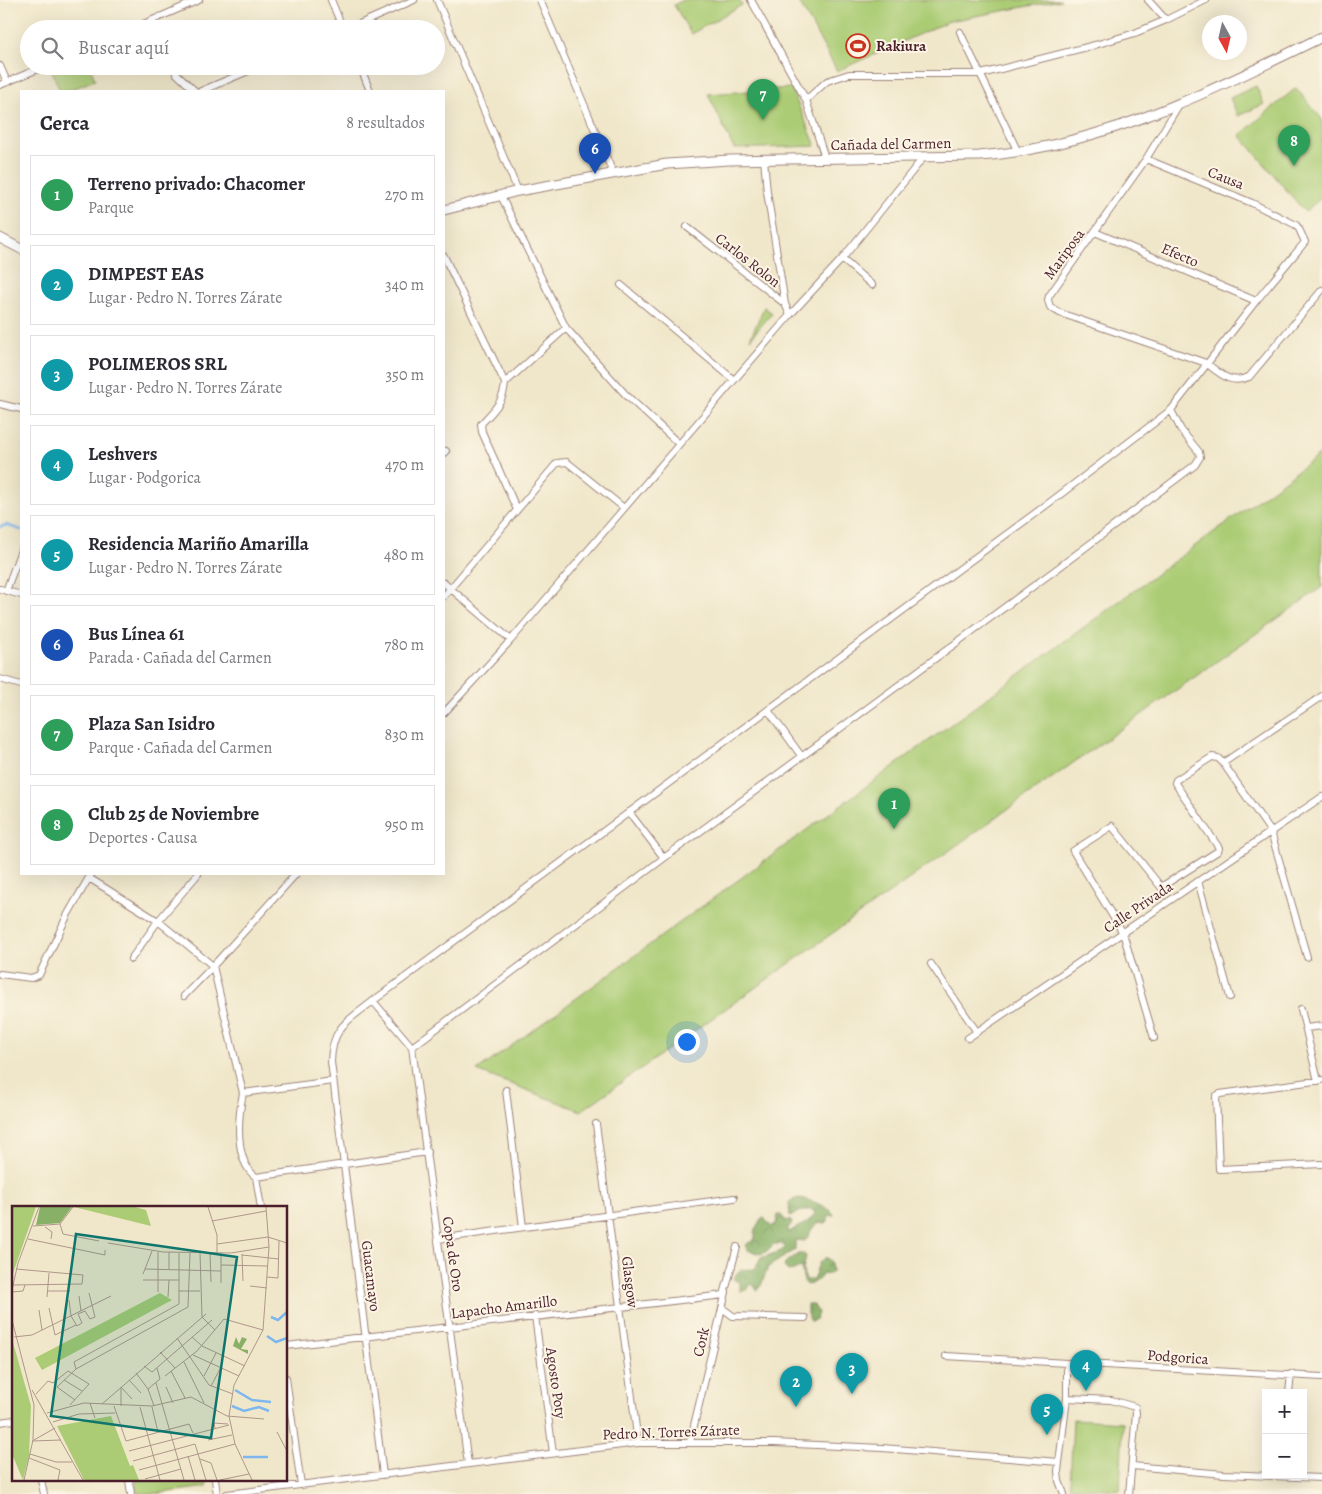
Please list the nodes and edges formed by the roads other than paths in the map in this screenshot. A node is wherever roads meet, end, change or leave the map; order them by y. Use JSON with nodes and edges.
{"nodes":[{"id":1,"x":199,"y":0,"type":"edge"},
{"id":2,"x":331,"y":0,"type":"edge"},
{"id":3,"x":414,"y":0,"type":"edge"},
{"id":4,"x":437,"y":0,"type":"edge"},
{"id":5,"x":540,"y":0,"type":"edge"},
{"id":6,"x":752,"y":0,"type":"edge"},
{"id":7,"x":1148,"y":0,"type":"edge"},
{"id":8,"x":1206,"y":0,"type":"edge"},
{"id":9,"x":152,"y":20,"type":"edge"},
{"id":10,"x":339,"y":20,"type":"edge"},
{"id":11,"x":368,"y":20,"type":"edge"},
{"id":12,"x":1166,"y":20,"type":"junction"},
{"id":13,"x":960,"y":32,"type":"dead end"},
{"id":14,"x":1322,"y":37,"type":"edge"},
{"id":15,"x":0,"y":66,"type":"edge"},
{"id":16,"x":981,"y":74,"type":"junction"},
{"id":17,"x":24,"y":75,"type":"edge"},
{"id":18,"x":178,"y":75,"type":"edge"},
{"id":19,"x":239,"y":75,"type":"edge"},
{"id":20,"x":364,"y":75,"type":"edge"},
{"id":21,"x":7,"y":82,"type":"junction"},
{"id":22,"x":0,"y":85,"type":"edge"},
{"id":23,"x":195,"y":90,"type":"edge"},
{"id":24,"x":203,"y":90,"type":"edge"},
{"id":25,"x":370,"y":90,"type":"edge"},
{"id":26,"x":806,"y":100,"type":"junction"},
{"id":27,"x":1181,"y":102,"type":"junction"},
{"id":28,"x":1018,"y":152,"type":"junction"},
{"id":29,"x":825,"y":158,"type":"junction"},
{"id":30,"x":922,"y":158,"type":"junction"},
{"id":31,"x":764,"y":159,"type":"junction"},
{"id":32,"x":1146,"y":159,"type":"junction"},
{"id":33,"x":613,"y":173,"type":"junction"},
{"id":34,"x":518,"y":191,"type":"junction"},
{"id":35,"x":501,"y":196,"type":"junction"},
{"id":36,"x":445,"y":210,"type":"edge"},
{"id":37,"x":1296,"y":226,"type":"joint"},
{"id":38,"x":686,"y":227,"type":"dead end"},
{"id":39,"x":1095,"y":232,"type":"junction"},
{"id":40,"x":0,"y":238,"type":"edge"},
{"id":41,"x":20,"y":248,"type":"edge"},
{"id":42,"x":445,"y":258,"type":"edge"},
{"id":43,"x":842,"y":259,"type":"junction"},
{"id":44,"x":872,"y":284,"type":"dead end"},
{"id":45,"x":621,"y":285,"type":"dead end"},
{"id":46,"x":1322,"y":290,"type":"edge"},
{"id":47,"x":1256,"y":301,"type":"junction"},
{"id":48,"x":785,"y":304,"type":"junction"},
{"id":49,"x":790,"y":315,"type":"junction"},
{"id":50,"x":566,"y":328,"type":"junction"},
{"id":51,"x":1206,"y":363,"type":"junction"},
{"id":52,"x":734,"y":380,"type":"junction"},
{"id":53,"x":505,"y":383,"type":"junction"},
{"id":54,"x":0,"y":404,"type":"edge"},
{"id":55,"x":20,"y":409,"type":"edge"},
{"id":56,"x":1171,"y":410,"type":"junction"},
{"id":57,"x":679,"y":444,"type":"junction"},
{"id":58,"x":624,"y":508,"type":"junction"},
{"id":59,"x":517,"y":510,"type":"junction"},
{"id":60,"x":20,"y":552,"type":"edge"},
{"id":61,"x":445,"y":584,"type":"edge"},
{"id":62,"x":450,"y":588,"type":"junction"},
{"id":63,"x":3,"y":590,"type":"edge"},
{"id":64,"x":20,"y":595,"type":"edge"},
{"id":65,"x":445,"y":595,"type":"edge"},
{"id":66,"x":511,"y":640,"type":"junction"},
{"id":67,"x":0,"y":679,"type":"edge"},
{"id":68,"x":20,"y":685,"type":"edge"},
{"id":69,"x":1322,"y":696,"type":"edge"},
{"id":70,"x":768,"y":710,"type":"junction"},
{"id":71,"x":445,"y":712,"type":"edge"},
{"id":72,"x":802,"y":757,"type":"junction"},
{"id":73,"x":1223,"y":763,"type":"junction"},
{"id":74,"x":1322,"y":797,"type":"edge"},
{"id":75,"x":629,"y":812,"type":"junction"},
{"id":76,"x":1271,"y":832,"type":"junction"},
{"id":77,"x":664,"y":858,"type":"junction"},
{"id":78,"x":197,"y":875,"type":"edge"},
{"id":79,"x":295,"y":875,"type":"edge"},
{"id":80,"x":90,"y":876,"type":"edge"},
{"id":81,"x":1198,"y":881,"type":"junction"},
{"id":82,"x":158,"y":922,"type":"junction"},
{"id":83,"x":1122,"y":933,"type":"junction"},
{"id":84,"x":1307,"y":957,"type":"dead end"},
{"id":85,"x":131,"y":959,"type":"dead end"},
{"id":86,"x":931,"y":964,"type":"dead end"},
{"id":87,"x":214,"y":966,"type":"junction"},
{"id":88,"x":0,"y":974,"type":"edge"},
{"id":89,"x":184,"y":996,"type":"dead end"},
{"id":90,"x":1230,"y":997,"type":"dead end"},
{"id":91,"x":373,"y":1001,"type":"junction"},
{"id":92,"x":1301,"y":1009,"type":"dead end"},
{"id":93,"x":1322,"y":1026,"type":"edge"},
{"id":94,"x":1306,"y":1028,"type":"junction"},
{"id":95,"x":977,"y":1032,"type":"junction"},
{"id":96,"x":968,"y":1038,"type":"dead end"},
{"id":97,"x":1154,"y":1038,"type":"dead end"},
{"id":98,"x":412,"y":1047,"type":"junction"},
{"id":99,"x":1320,"y":1081,"type":"edge"},
{"id":100,"x":333,"y":1082,"type":"junction"},
{"id":101,"x":506,"y":1090,"type":"dead end"},
{"id":102,"x":243,"y":1093,"type":"junction"},
{"id":103,"x":596,"y":1124,"type":"dead end"},
{"id":104,"x":427,"y":1152,"type":"junction"},
{"id":105,"x":1322,"y":1164,"type":"edge"},
{"id":106,"x":344,"y":1165,"type":"junction"},
{"id":107,"x":256,"y":1177,"type":"junction"},
{"id":108,"x":734,"y":1198,"type":"dead end"},
{"id":109,"x":261,"y":1206,"type":"edge"},
{"id":110,"x":608,"y":1215,"type":"junction"},
{"id":111,"x":523,"y":1227,"type":"junction"},
{"id":112,"x":438,"y":1239,"type":"junction"},
{"id":113,"x":724,"y":1295,"type":"joint"},
{"id":114,"x":620,"y":1306,"type":"junction"},
{"id":115,"x":722,"y":1308,"type":"junction"},
{"id":116,"x":535,"y":1316,"type":"junction"},
{"id":117,"x":805,"y":1318,"type":"dead end"},
{"id":118,"x":450,"y":1326,"type":"junction"},
{"id":119,"x":367,"y":1336,"type":"junction"},
{"id":120,"x":288,"y":1346,"type":"edge"},
{"id":121,"x":946,"y":1356,"type":"dead end"},
{"id":122,"x":1067,"y":1363,"type":"junction"},
{"id":123,"x":1291,"y":1374,"type":"junction"},
{"id":124,"x":1322,"y":1377,"type":"edge"},
{"id":125,"x":1290,"y":1389,"type":"edge"},
{"id":126,"x":288,"y":1392,"type":"edge"},
{"id":127,"x":1067,"y":1398,"type":"junction"},
{"id":128,"x":690,"y":1442,"type":"junction"},
{"id":129,"x":638,"y":1443,"type":"junction"},
{"id":130,"x":553,"y":1453,"type":"junction"},
{"id":131,"x":1059,"y":1462,"type":"junction"},
{"id":132,"x":468,"y":1464,"type":"junction"},
{"id":133,"x":1132,"y":1466,"type":"junction"},
{"id":134,"x":383,"y":1474,"type":"junction"},
{"id":135,"x":1262,"y":1475,"type":"edge"},
{"id":136,"x":1307,"y":1477,"type":"edge"},
{"id":137,"x":1322,"y":1478,"type":"edge"},
{"id":138,"x":301,"y":1485,"type":"junction"},
{"id":139,"x":227,"y":1494,"type":"edge"},
{"id":140,"x":1064,"y":1494,"type":"edge"},
{"id":141,"x":1129,"y":1494,"type":"edge"}],
"edges":[{"from":1,"to":9,"type":"street"},
{"from":2,"to":10,"type":"street"},
{"from":3,"to":11,"type":"street"},
{"from":4,"to":34,"type":"street"},
{"from":5,"to":33,"type":"street"},
{"from":6,"to":26,"type":"street"},
{"from":7,"to":12,"type":"street"},
{"from":8,"to":12,"type":"street"},
{"from":12,"to":16,"type":"street"},
{"from":13,"to":16,"type":"street"},
{"from":14,"to":27,"type":"street","name":"Cañada del Carmen"},
{"from":15,"to":21,"type":"street"},
{"from":16,"to":26,"type":"street"},
{"from":16,"to":28,"type":"street"},
{"from":17,"to":21,"type":"street"},
{"from":18,"to":23,"type":"street"},
{"from":19,"to":24,"type":"street"},
{"from":20,"to":25,"type":"street"},
{"from":21,"to":22,"type":"street"},
{"from":26,"to":29,"type":"street"},
{"from":27,"to":28,"type":"street","name":"Cañada del Carmen"},
{"from":27,"to":32,"type":"street","name":"Mariposa"},
{"from":28,"to":30,"type":"street","name":"Cañada del Carmen"},
{"from":29,"to":30,"type":"street","name":"Cañada del Carmen"},
{"from":29,"to":31,"type":"street","name":"Cañada del Carmen"},
{"from":30,"to":43,"type":"street"},
{"from":31,"to":33,"type":"street","name":"Cañada del Carmen"},
{"from":31,"to":48,"type":"street"},
{"from":32,"to":37,"type":"street","name":"Causa"},
{"from":32,"to":39,"type":"street","name":"Mariposa"},
{"from":33,"to":34,"type":"street","name":"Cañada del Carmen"},
{"from":34,"to":35,"type":"street","name":"Cañada del Carmen"},
{"from":35,"to":36,"type":"street","name":"Cañada del Carmen"},
{"from":35,"to":50,"type":"street"},
{"from":37,"to":47,"type":"street","name":"Guacamayo"},
{"from":38,"to":48,"type":"street","name":"Carlos Rolon"},
{"from":39,"to":47,"type":"street","name":"Efecto"},
{"from":39,"to":51,"type":"street","name":"Mariposa"},
{"from":40,"to":41,"type":"street"},
{"from":42,"to":53,"type":"street"},
{"from":43,"to":44,"type":"street"},
{"from":43,"to":49,"type":"street"},
{"from":45,"to":52,"type":"street"},
{"from":46,"to":51,"type":"street"},
{"from":47,"to":51,"type":"street","name":"Guacamayo"},
{"from":48,"to":49,"type":"street","name":"Carlos Rolon"},
{"from":49,"to":52,"type":"street"},
{"from":50,"to":53,"type":"street"},
{"from":50,"to":57,"type":"street"},
{"from":51,"to":56,"type":"street","name":"Guacamayo"},
{"from":52,"to":57,"type":"street"},
{"from":53,"to":59,"type":"street"},
{"from":54,"to":55,"type":"street"},
{"from":56,"to":70,"type":"street","name":"Guacamayo"},
{"from":56,"to":72,"type":"street"},
{"from":57,"to":58,"type":"street"},
{"from":58,"to":59,"type":"street"},
{"from":58,"to":66,"type":"street"},
{"from":59,"to":62,"type":"street"},
{"from":60,"to":63,"type":"street"},
{"from":61,"to":62,"type":"street"},
{"from":62,"to":65,"type":"street"},
{"from":62,"to":66,"type":"street"},
{"from":63,"to":64,"type":"street"},
{"from":66,"to":71,"type":"street"},
{"from":67,"to":68,"type":"street"},
{"from":69,"to":73,"type":"street"},
{"from":70,"to":72,"type":"street"},
{"from":70,"to":75,"type":"street","name":"Guacamayo"},
{"from":72,"to":77,"type":"street"},
{"from":73,"to":76,"type":"street"},
{"from":73,"to":83,"type":"street"},
{"from":74,"to":76,"type":"street","name":"Calle Privada"},
{"from":75,"to":77,"type":"street"},
{"from":75,"to":91,"type":"street","name":"Guacamayo"},
{"from":76,"to":81,"type":"street","name":"Calle Privada"},
{"from":76,"to":84,"type":"street"},
{"from":77,"to":98,"type":"street"},
{"from":78,"to":82,"type":"street"},
{"from":79,"to":87,"type":"street"},
{"from":80,"to":82,"type":"street"},
{"from":80,"to":88,"type":"street"},
{"from":81,"to":83,"type":"street","name":"Calle Privada"},
{"from":81,"to":90,"type":"street"},
{"from":82,"to":85,"type":"street"},
{"from":82,"to":87,"type":"street"},
{"from":83,"to":95,"type":"street","name":"Calle Privada"},
{"from":83,"to":97,"type":"street"},
{"from":86,"to":95,"type":"street"},
{"from":87,"to":89,"type":"street"},
{"from":87,"to":102,"type":"street"},
{"from":91,"to":98,"type":"street"},
{"from":91,"to":100,"type":"street","name":"Guacamayo"},
{"from":92,"to":94,"type":"street"},
{"from":93,"to":94,"type":"street"},
{"from":94,"to":99,"type":"street"},
{"from":95,"to":96,"type":"street","name":"Calle Privada"},
{"from":98,"to":104,"type":"street","name":"Copa de Oro"},
{"from":99,"to":105,"type":"street"},
{"from":100,"to":102,"type":"street"},
{"from":100,"to":106,"type":"street","name":"Guacamayo"},
{"from":101,"to":111,"type":"street"},
{"from":102,"to":107,"type":"street"},
{"from":103,"to":110,"type":"street","name":"Glasgow"},
{"from":104,"to":106,"type":"street"},
{"from":104,"to":112,"type":"street","name":"Copa de Oro"},
{"from":106,"to":107,"type":"street"},
{"from":106,"to":119,"type":"street","name":"Guacamayo"},
{"from":107,"to":109,"type":"street"},
{"from":108,"to":110,"type":"street"},
{"from":110,"to":111,"type":"street"},
{"from":110,"to":114,"type":"street","name":"Glasgow"},
{"from":111,"to":112,"type":"street"},
{"from":112,"to":118,"type":"street","name":"Copa de Oro"},
{"from":113,"to":114,"type":"street","name":"Lapacho Amarillo"},
{"from":113,"to":115,"type":"street","name":"Cork"},
{"from":114,"to":116,"type":"street","name":"Lapacho Amarillo"},
{"from":114,"to":129,"type":"street","name":"Glasgow"},
{"from":115,"to":117,"type":"street"},
{"from":115,"to":128,"type":"street","name":"Cork"},
{"from":116,"to":118,"type":"street","name":"Lapacho Amarillo"},
{"from":116,"to":130,"type":"street","name":"Agosto Poty"},
{"from":118,"to":119,"type":"street","name":"Lapacho Amarillo"},
{"from":118,"to":132,"type":"street","name":"Copa de Oro"},
{"from":119,"to":120,"type":"street","name":"Lapacho Amarillo"},
{"from":119,"to":134,"type":"street","name":"Guacamayo"},
{"from":121,"to":122,"type":"street","name":"Podgorica"},
{"from":122,"to":123,"type":"street","name":"Podgorica"},
{"from":122,"to":127,"type":"street"},
{"from":123,"to":124,"type":"street","name":"Podgorica"},
{"from":123,"to":125,"type":"street"},
{"from":126,"to":138,"type":"street"},
{"from":127,"to":131,"type":"street"},
{"from":127,"to":133,"type":"street"},
{"from":128,"to":129,"type":"street","name":"Pedro N. Torres Zárate"},
{"from":128,"to":131,"type":"street","name":"Pedro N. Torres Zárate"},
{"from":129,"to":130,"type":"street","name":"Pedro N. Torres Zárate"},
{"from":130,"to":132,"type":"street","name":"Pedro N. Torres Zárate"},
{"from":131,"to":140,"type":"street"},
{"from":132,"to":134,"type":"street","name":"Pedro N. Torres Zárate"},
{"from":133,"to":135,"type":"street"},
{"from":133,"to":141,"type":"street"},
{"from":134,"to":138,"type":"street","name":"Pedro N. Torres Zárate"},
{"from":136,"to":137,"type":"street"},
{"from":138,"to":139,"type":"street","name":"Pedro N. Torres Zárate"}]}
